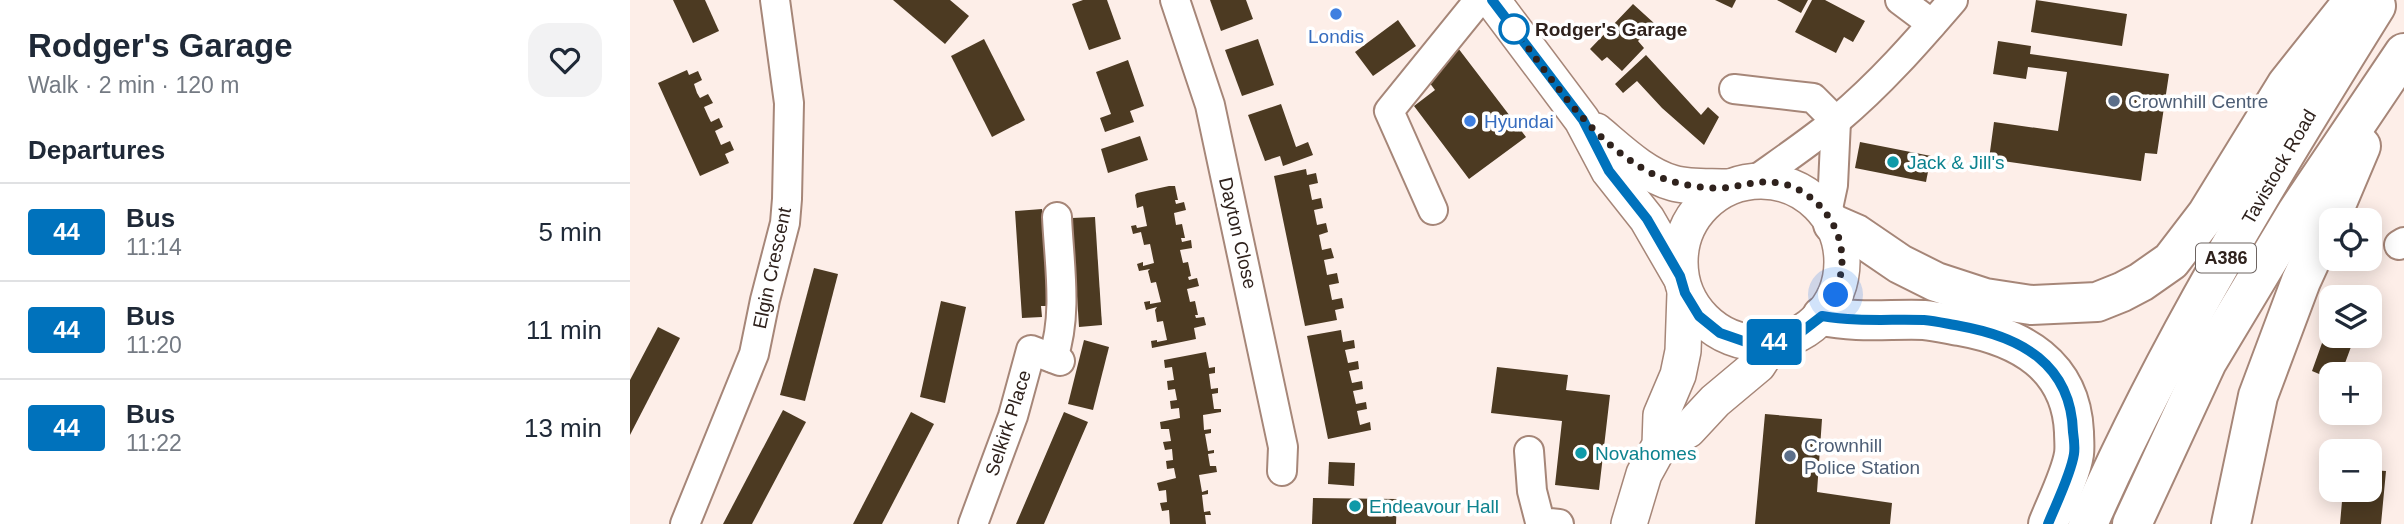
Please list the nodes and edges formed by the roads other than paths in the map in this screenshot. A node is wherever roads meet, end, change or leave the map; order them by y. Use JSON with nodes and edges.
{"nodes":[{"id":1,"x":775,"y":0,"type":"edge"},
{"id":2,"x":1175,"y":0,"type":"edge"},
{"id":3,"x":1479,"y":0,"type":"edge"},
{"id":4,"x":1492,"y":0,"type":"edge"},
{"id":5,"x":1900,"y":0,"type":"edge"},
{"id":6,"x":1953,"y":0,"type":"edge"},
{"id":7,"x":2354,"y":0,"type":"edge"},
{"id":8,"x":2380,"y":0,"type":"edge"},
{"id":9,"x":1932,"y":24,"type":"junction"},
{"id":10,"x":2397,"y":63,"type":"edge"},
{"id":11,"x":1734,"y":89,"type":"dead end"},
{"id":12,"x":1583,"y":120,"type":"junction"},
{"id":13,"x":1836,"y":121,"type":"junction"},
{"id":14,"x":1741,"y":184,"type":"junction"},
{"id":15,"x":1433,"y":211,"type":"dead end"},
{"id":16,"x":1058,"y":217,"type":"dead end"},
{"id":17,"x":1830,"y":219,"type":"junction"},
{"id":18,"x":1683,"y":284,"type":"junction"},
{"id":19,"x":1822,"y":316,"type":"junction"},
{"id":20,"x":1773,"y":342,"type":"junction"},
{"id":21,"x":1660,"y":444,"type":"junction"},
{"id":22,"x":1529,"y":451,"type":"dead end"},
{"id":23,"x":1282,"y":471,"type":"dead end"},
{"id":24,"x":685,"y":524,"type":"edge"},
{"id":25,"x":973,"y":524,"type":"edge"},
{"id":26,"x":1559,"y":524,"type":"edge"},
{"id":27,"x":1629,"y":524,"type":"edge"},
{"id":28,"x":2049,"y":524,"type":"edge"},
{"id":29,"x":2088,"y":524,"type":"edge"},
{"id":30,"x":2132,"y":524,"type":"edge"},
{"id":31,"x":2231,"y":524,"type":"edge"}],
"edges":[{"from":1,"to":24,"type":"street","name":"Elgin Crescent"},
{"from":2,"to":23,"type":"street","name":"Dayton Close"},
{"from":3,"to":15,"type":"street"},
{"from":4,"to":12,"type":"main road"},
{"from":5,"to":9,"type":"street"},
{"from":6,"to":9,"type":"street"},
{"from":7,"to":17,"type":"highway"},
{"from":8,"to":29,"type":"highway","name":"Tavistock Road","number":"A386"},
{"from":9,"to":13,"type":"street"},
{"from":10,"to":30,"type":"highway","name":"Tavistock Road","number":"A386"},
{"from":10,"to":31,"type":"highway"},
{"from":11,"to":13,"type":"street"},
{"from":12,"to":14,"type":"main road"},
{"from":12,"to":18,"type":"main road"},
{"from":13,"to":14,"type":"street"},
{"from":13,"to":17,"type":"street"},
{"from":14,"to":17,"type":"main road"},
{"from":14,"to":18,"type":"main road"},
{"from":16,"to":25,"type":"street","name":"Selkirk Place"},
{"from":17,"to":19,"type":"main road"},
{"from":18,"to":20,"type":"main road"},
{"from":18,"to":21,"type":"main road"},
{"from":19,"to":20,"type":"main road"},
{"from":19,"to":28,"type":"highway"},
{"from":20,"to":21,"type":"main road"},
{"from":21,"to":27,"type":"main road"},
{"from":22,"to":26,"type":"street"}]}
